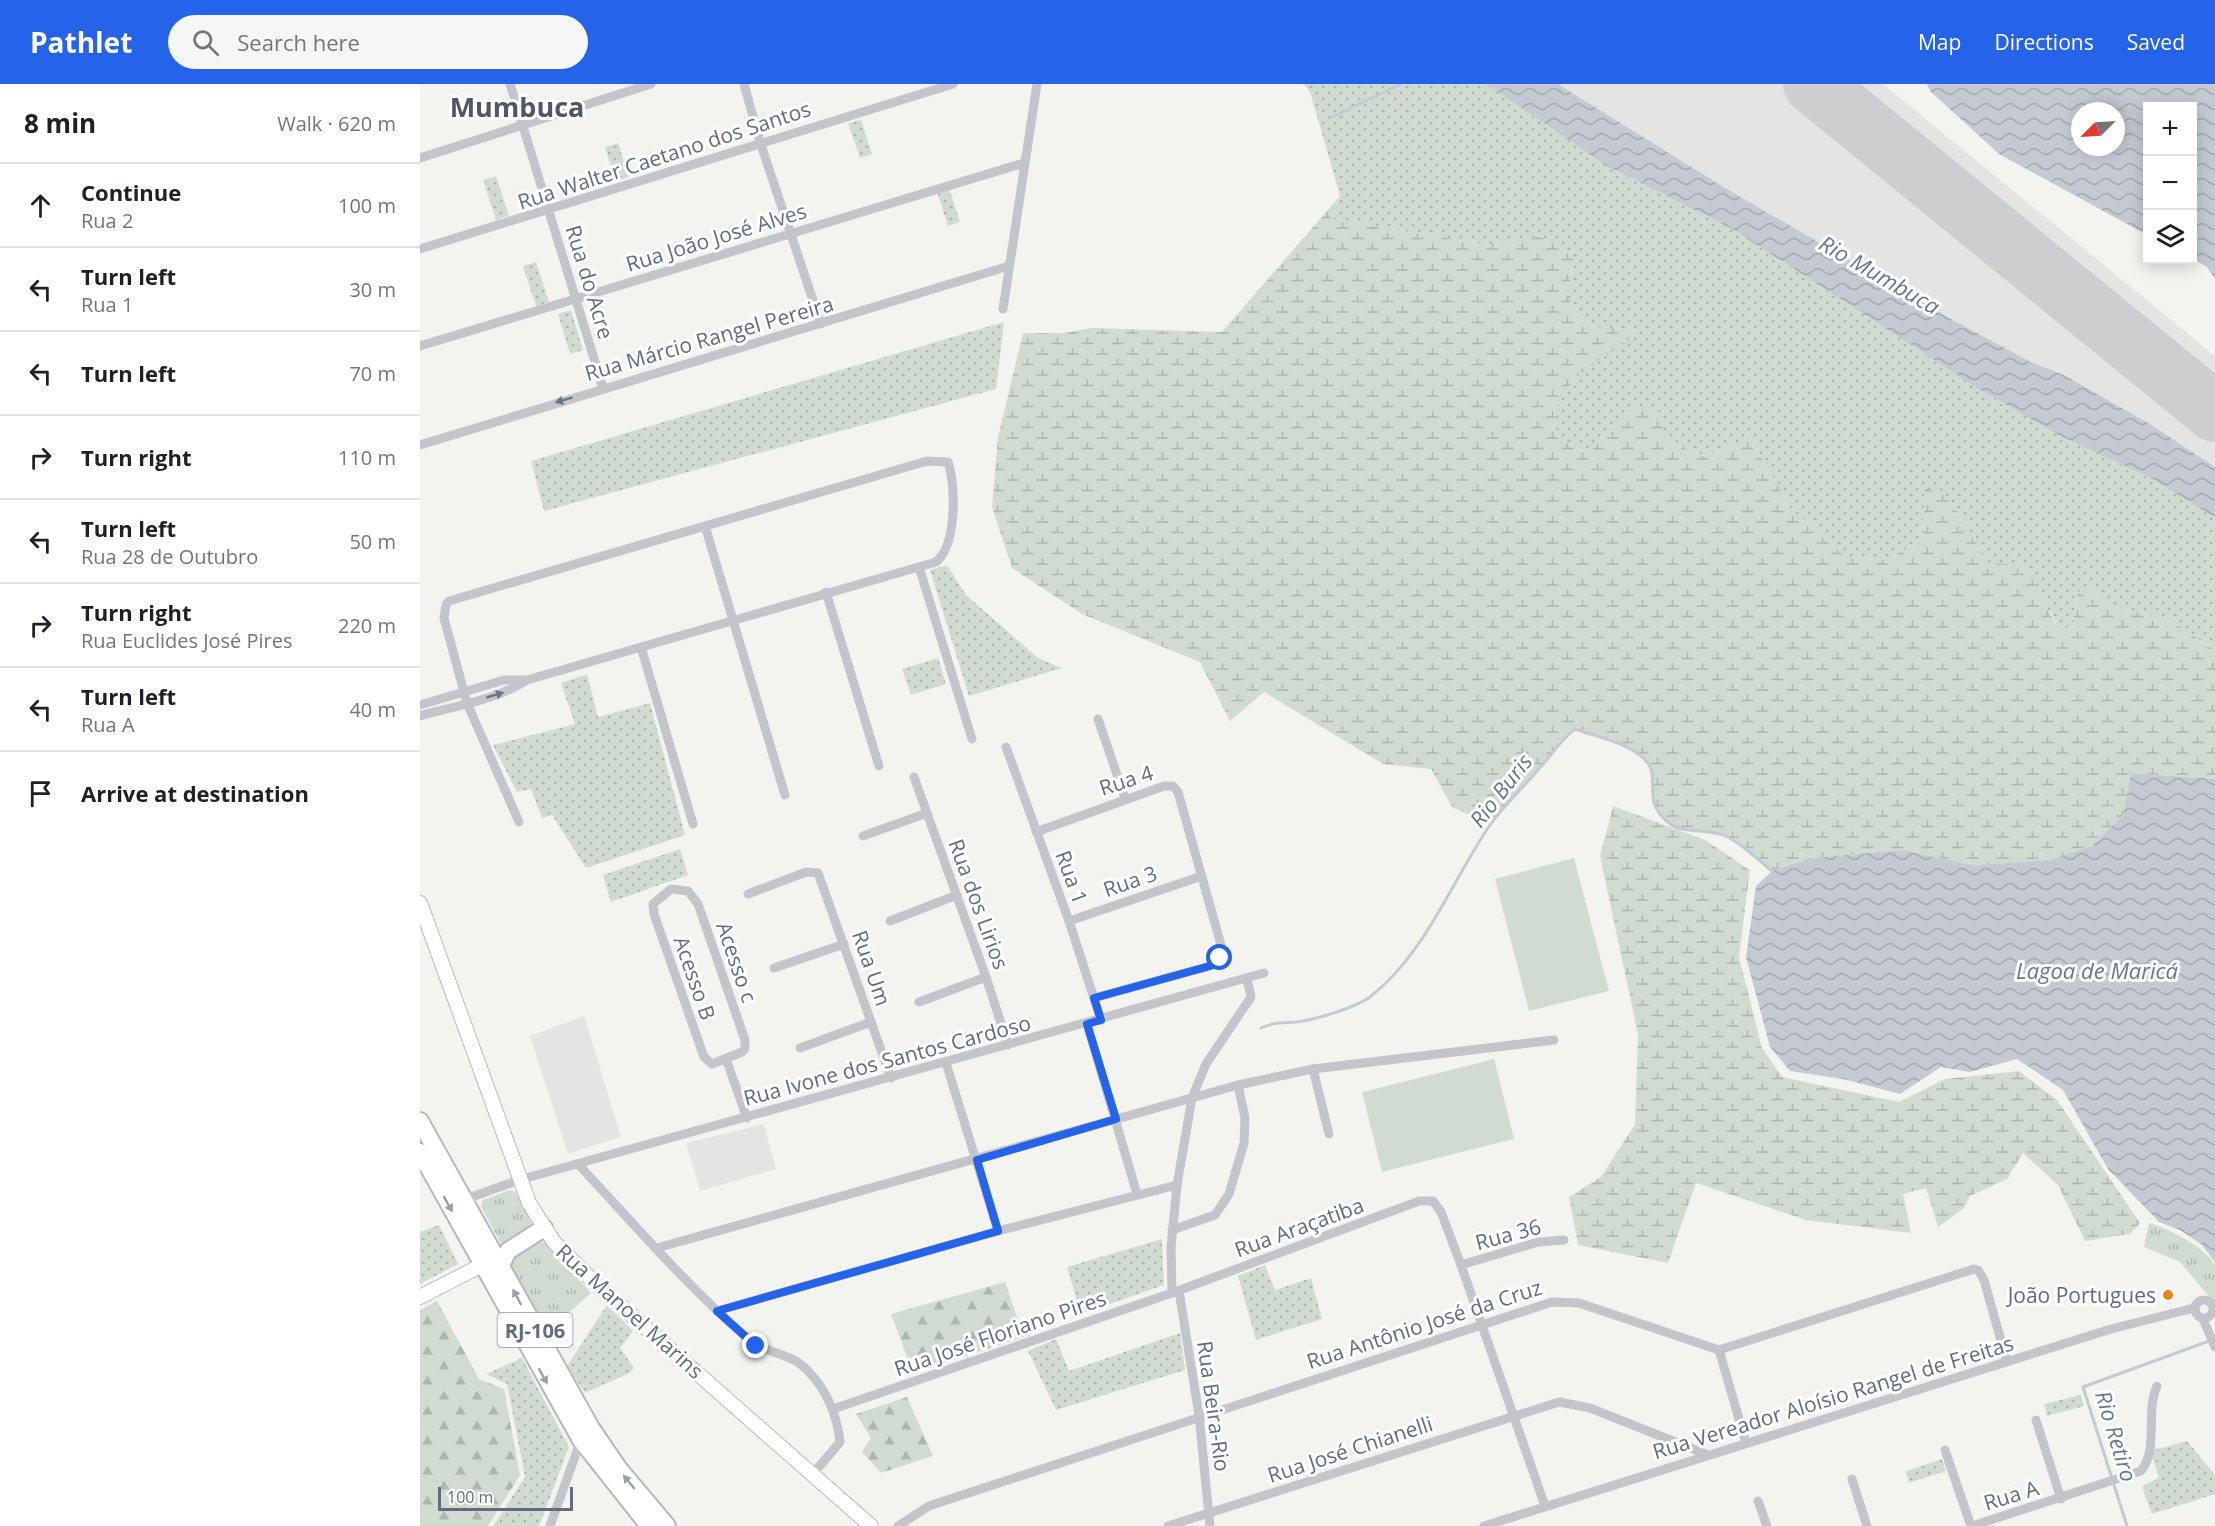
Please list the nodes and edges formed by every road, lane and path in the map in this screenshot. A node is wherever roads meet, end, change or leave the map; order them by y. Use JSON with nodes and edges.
{"nodes":[{"id":1,"x":510,"y":84,"type":"edge"},
{"id":2,"x":651,"y":84,"type":"edge"},
{"id":3,"x":744,"y":84,"type":"edge"},
{"id":4,"x":953,"y":84,"type":"edge"},
{"id":5,"x":1038,"y":84,"type":"edge"},
{"id":6,"x":522,"y":127,"type":"junction"},
{"id":7,"x":760,"y":142,"type":"junction"},
{"id":8,"x":420,"y":158,"type":"edge"},
{"id":9,"x":1024,"y":163,"type":"junction"},
{"id":10,"x":549,"y":210,"type":"junction"},
{"id":11,"x":791,"y":233,"type":"junction"},
{"id":12,"x":420,"y":249,"type":"edge"},
{"id":13,"x":1009,"y":266,"type":"junction"},
{"id":14,"x":576,"y":298,"type":"junction"},
{"id":15,"x":1003,"y":309,"type":"dead end"},
{"id":16,"x":821,"y":324,"type":"junction"},
{"id":17,"x":420,"y":346,"type":"edge"},
{"id":18,"x":603,"y":388,"type":"junction"},
{"id":19,"x":420,"y":445,"type":"edge"},
{"id":20,"x":705,"y":526,"type":"junction"},
{"id":21,"x":919,"y":567,"type":"junction"},
{"id":22,"x":826,"y":592,"type":"junction"},
{"id":23,"x":733,"y":619,"type":"junction"},
{"id":24,"x":641,"y":647,"type":"junction"},
{"id":25,"x":527,"y":680,"type":"junction"},
{"id":26,"x":464,"y":692,"type":"junction"},
{"id":27,"x":467,"y":703,"type":"junction"},
{"id":28,"x":420,"y":705,"type":"edge"},
{"id":29,"x":420,"y":716,"type":"edge"},
{"id":30,"x":1098,"y":719,"type":"dead end"},
{"id":31,"x":972,"y":739,"type":"dead end"},
{"id":32,"x":1006,"y":747,"type":"dead end"},
{"id":33,"x":879,"y":766,"type":"dead end"},
{"id":34,"x":914,"y":777,"type":"dead end"},
{"id":35,"x":784,"y":795,"type":"dead end"},
{"id":36,"x":1125,"y":798,"type":"junction"},
{"id":37,"x":927,"y":813,"type":"junction"},
{"id":38,"x":519,"y":822,"type":"dead end"},
{"id":39,"x":693,"y":824,"type":"dead end"},
{"id":40,"x":1036,"y":832,"type":"junction"},
{"id":41,"x":863,"y":836,"type":"dead end"},
{"id":42,"x":1202,"y":876,"type":"junction"},
{"id":43,"x":688,"y":891,"type":"joint"},
{"id":44,"x":748,"y":894,"type":"dead end"},
{"id":45,"x":957,"y":895,"type":"junction"},
{"id":46,"x":420,"y":903,"type":"edge"},
{"id":47,"x":890,"y":921,"type":"dead end"},
{"id":48,"x":1069,"y":921,"type":"junction"},
{"id":49,"x":424,"y":928,"type":"edge"},
{"id":50,"x":844,"y":944,"type":"junction"},
{"id":51,"x":774,"y":968,"type":"dead end"},
{"id":52,"x":1264,"y":973,"type":"dead end"},
{"id":53,"x":986,"y":977,"type":"junction"},
{"id":54,"x":1247,"y":979,"type":"junction"},
{"id":55,"x":1094,"y":998,"type":"junction"},
{"id":56,"x":919,"y":1002,"type":"dead end"},
{"id":57,"x":1101,"y":1020,"type":"junction"},
{"id":58,"x":872,"y":1022,"type":"junction"},
{"id":59,"x":1087,"y":1024,"type":"junction"},
{"id":60,"x":1554,"y":1040,"type":"dead end"},
{"id":61,"x":1008,"y":1045,"type":"junction"},
{"id":62,"x":800,"y":1048,"type":"dead end"},
{"id":63,"x":726,"y":1059,"type":"junction"},
{"id":64,"x":946,"y":1062,"type":"junction"},
{"id":65,"x":1313,"y":1069,"type":"junction"},
{"id":66,"x":891,"y":1078,"type":"junction"},
{"id":67,"x":1238,"y":1085,"type":"junction"},
{"id":68,"x":1192,"y":1098,"type":"junction"},
{"id":69,"x":747,"y":1118,"type":"junction"},
{"id":70,"x":1116,"y":1119,"type":"junction"},
{"id":71,"x":420,"y":1121,"type":"edge"},
{"id":72,"x":1329,"y":1134,"type":"dead end"},
{"id":73,"x":420,"y":1154,"type":"edge"},
{"id":74,"x":977,"y":1160,"type":"junction"},
{"id":75,"x":578,"y":1164,"type":"junction"},
{"id":76,"x":519,"y":1180,"type":"junction"},
{"id":77,"x":1177,"y":1185,"type":"junction"},
{"id":78,"x":1137,"y":1194,"type":"junction"},
{"id":79,"x":464,"y":1200,"type":"junction"},
{"id":80,"x":544,"y":1228,"type":"junction"},
{"id":81,"x":1172,"y":1230,"type":"junction"},
{"id":82,"x":998,"y":1231,"type":"junction"},
{"id":83,"x":1564,"y":1240,"type":"dead end"},
{"id":84,"x":657,"y":1248,"type":"junction"},
{"id":85,"x":482,"y":1265,"type":"junction"},
{"id":86,"x":1461,"y":1265,"type":"junction"},
{"id":87,"x":500,"y":1267,"type":"junction"},
{"id":88,"x":1176,"y":1292,"type":"junction"},
{"id":89,"x":420,"y":1297,"type":"edge"},
{"id":90,"x":2194,"y":1308,"type":"junction"},
{"id":91,"x":717,"y":1311,"type":"junction"},
{"id":92,"x":2204,"y":1319,"type":"junction"},
{"id":93,"x":1480,"y":1325,"type":"junction"},
{"id":94,"x":2214,"y":1346,"type":"edge"},
{"id":95,"x":1719,"y":1350,"type":"junction"},
{"id":96,"x":2007,"y":1362,"type":"junction"},
{"id":97,"x":2157,"y":1386,"type":"dead end"},
{"id":98,"x":833,"y":1410,"type":"junction"},
{"id":99,"x":1199,"y":1415,"type":"junction"},
{"id":100,"x":1512,"y":1415,"type":"junction"},
{"id":101,"x":2036,"y":1419,"type":"dead end"},
{"id":102,"x":581,"y":1440,"type":"junction"},
{"id":103,"x":1746,"y":1443,"type":"junction"},
{"id":104,"x":1945,"y":1450,"type":"dead end"},
{"id":105,"x":1708,"y":1455,"type":"junction"},
{"id":106,"x":813,"y":1474,"type":"junction"},
{"id":107,"x":1852,"y":1479,"type":"dead end"},
{"id":108,"x":2061,"y":1498,"type":"junction"},
{"id":109,"x":1758,"y":1501,"type":"dead end"},
{"id":110,"x":1545,"y":1506,"type":"junction"},
{"id":111,"x":1209,"y":1513,"type":"junction"},
{"id":112,"x":550,"y":1526,"type":"edge"},
{"id":113,"x":649,"y":1526,"type":"edge"},
{"id":114,"x":667,"y":1526,"type":"edge"},
{"id":115,"x":872,"y":1526,"type":"edge"},
{"id":116,"x":898,"y":1526,"type":"edge"},
{"id":117,"x":1168,"y":1526,"type":"edge"},
{"id":118,"x":1210,"y":1526,"type":"edge"},
{"id":119,"x":1484,"y":1526,"type":"edge"},
{"id":120,"x":1767,"y":1526,"type":"edge"},
{"id":121,"x":1867,"y":1526,"type":"edge"},
{"id":122,"x":1972,"y":1526,"type":"edge"}],
"edges":[{"from":1,"to":6,"type":"street","name":"Rua do Acre"},
{"from":2,"to":6,"type":"street"},
{"from":3,"to":7,"type":"street"},
{"from":4,"to":7,"type":"street","name":"Rua Walter Caetano dos Santos"},
{"from":5,"to":9,"type":"street"},
{"from":6,"to":8,"type":"street"},
{"from":6,"to":10,"type":"street","name":"Rua do Acre"},
{"from":7,"to":10,"type":"street","name":"Rua Walter Caetano dos Santos"},
{"from":7,"to":11,"type":"street"},
{"from":9,"to":11,"type":"street","name":"Rua João José Alves"},
{"from":9,"to":13,"type":"street"},
{"from":10,"to":12,"type":"street","name":"Rua Walter Caetano dos Santos"},
{"from":10,"to":14,"type":"street","name":"Rua do Acre"},
{"from":11,"to":14,"type":"street","name":"Rua João José Alves"},
{"from":11,"to":16,"type":"street"},
{"from":13,"to":15,"type":"street"},
{"from":13,"to":16,"type":"street","name":"Rua Márcio Rangel Pereira"},
{"from":14,"to":17,"type":"street","name":"Rua João José Alves"},
{"from":14,"to":18,"type":"street","name":"Rua do Acre"},
{"from":16,"to":18,"type":"street","name":"Rua Márcio Rangel Pereira"},
{"from":18,"to":19,"type":"street","name":"Rua Márcio Rangel Pereira","one_way":true},
{"from":20,"to":21,"type":"street"},
{"from":20,"to":23,"type":"street"},
{"from":20,"to":26,"type":"street"},
{"from":21,"to":22,"type":"street"},
{"from":21,"to":31,"type":"street"},
{"from":22,"to":23,"type":"street"},
{"from":22,"to":33,"type":"street"},
{"from":23,"to":24,"type":"street"},
{"from":23,"to":35,"type":"street"},
{"from":24,"to":25,"type":"street"},
{"from":24,"to":39,"type":"street"},
{"from":25,"to":26,"type":"street"},
{"from":27,"to":25,"type":"street","one_way":true},
{"from":26,"to":27,"type":"street"},
{"from":26,"to":28,"type":"street"},
{"from":27,"to":29,"type":"street"},
{"from":27,"to":38,"type":"street"},
{"from":30,"to":36,"type":"street"},
{"from":32,"to":40,"type":"street","name":"Rua 1"},
{"from":34,"to":37,"type":"street","name":"Rua dos Lirios"},
{"from":36,"to":40,"type":"street","name":"Rua 4"},
{"from":36,"to":42,"type":"street","name":"Rua 4"},
{"from":37,"to":41,"type":"street"},
{"from":37,"to":45,"type":"street","name":"Rua dos Lirios"},
{"from":40,"to":48,"type":"street","name":"Rua 1"},
{"from":42,"to":48,"type":"street","name":"Rua 3"},
{"from":42,"to":55,"type":"street"},
{"from":43,"to":63,"type":"street","name":"Acesso c"},
{"from":43,"to":63,"type":"street","name":"Acesso B"},
{"from":44,"to":50,"type":"street","name":"Rua Um"},
{"from":45,"to":47,"type":"street"},
{"from":45,"to":53,"type":"street","name":"Rua dos Lirios"},
{"from":46,"to":49,"type":"main road","name":"Rua Manoel Marins"},
{"from":48,"to":55,"type":"street","name":"Rua 1"},
{"from":49,"to":76,"type":"main road","name":"Rua Manoel Marins"},
{"from":50,"to":51,"type":"street"},
{"from":50,"to":58,"type":"street","name":"Rua Um"},
{"from":52,"to":54,"type":"street","name":"Rua Ivone dos Santos Cardoso"},
{"from":53,"to":56,"type":"street"},
{"from":53,"to":61,"type":"street","name":"Rua dos Lirios"},
{"from":54,"to":57,"type":"street","name":"Rua Ivone dos Santos Cardoso"},
{"from":54,"to":68,"type":"street","name":"Rua Beira-Rio"},
{"from":55,"to":57,"type":"street","name":"Rua 1"},
{"from":57,"to":59,"type":"street","name":"Rua Ivone dos Santos Cardoso"},
{"from":58,"to":62,"type":"street"},
{"from":58,"to":66,"type":"street","name":"Rua Um"},
{"from":59,"to":61,"type":"street","name":"Rua Ivone dos Santos Cardoso"},
{"from":59,"to":70,"type":"street"},
{"from":60,"to":65,"type":"street"},
{"from":61,"to":64,"type":"street","name":"Rua Ivone dos Santos Cardoso"},
{"from":63,"to":69,"type":"street"},
{"from":64,"to":66,"type":"street","name":"Rua Ivone dos Santos Cardoso"},
{"from":64,"to":74,"type":"street"},
{"from":65,"to":67,"type":"street"},
{"from":65,"to":72,"type":"street"},
{"from":66,"to":69,"type":"street","name":"Rua Ivone dos Santos Cardoso"},
{"from":67,"to":68,"type":"street"},
{"from":67,"to":81,"type":"street"},
{"from":68,"to":70,"type":"street"},
{"from":68,"to":77,"type":"street","name":"Rua Beira-Rio"},
{"from":69,"to":75,"type":"street","name":"Rua Ivone dos Santos Cardoso"},
{"from":70,"to":74,"type":"street"},
{"from":70,"to":78,"type":"street"},
{"from":71,"to":79,"type":"highway","number":"RJ-106"},
{"from":73,"to":85,"type":"highway","number":"RJ-106","one_way":true},
{"from":74,"to":82,"type":"street"},
{"from":74,"to":84,"type":"street"},
{"from":75,"to":76,"type":"street","name":"Rua Ivone dos Santos Cardoso"},
{"from":75,"to":84,"type":"street"},
{"from":76,"to":79,"type":"street","name":"Rua Ivone dos Santos Cardoso"},
{"from":76,"to":80,"type":"main road","name":"Rua Manoel Marins"},
{"from":77,"to":78,"type":"street"},
{"from":77,"to":81,"type":"street","name":"Rua Beira-Rio"},
{"from":78,"to":82,"type":"street"},
{"from":79,"to":87,"type":"highway","number":"RJ-106"},
{"from":80,"to":87,"type":"highway"},
{"from":80,"to":106,"type":"main road","name":"Rua Manoel Marins"},
{"from":81,"to":88,"type":"street","name":"Rua Beira-Rio"},
{"from":82,"to":91,"type":"street"},
{"from":83,"to":86,"type":"street","name":"Rua 36"},
{"from":84,"to":91,"type":"street"},
{"from":85,"to":89,"type":"main road"},
{"from":85,"to":102,"type":"highway","number":"RJ-106","one_way":true},
{"from":86,"to":88,"type":"street","name":"Rua Araçatiba"},
{"from":86,"to":93,"type":"street"},
{"from":114,"to":87,"type":"highway","number":"RJ-106","one_way":true},
{"from":88,"to":98,"type":"street","name":"Rua José Floriano Pires"},
{"from":88,"to":99,"type":"street","name":"Rua Beira-Rio"},
{"from":90,"to":92,"type":"street"},
{"from":90,"to":92,"type":"street"},
{"from":90,"to":96,"type":"street","name":"Rua Vereador Aloísio Rangel de Freitas"},
{"from":91,"to":98,"type":"street"},
{"from":92,"to":94,"type":"street"},
{"from":93,"to":95,"type":"street","name":"Rua Antônio José da Cruz"},
{"from":93,"to":99,"type":"street","name":"Rua Antônio José da Cruz"},
{"from":93,"to":100,"type":"street"},
{"from":95,"to":96,"type":"street"},
{"from":95,"to":103,"type":"street"},
{"from":96,"to":103,"type":"street","name":"Rua Vereador Aloísio Rangel de Freitas"},
{"from":97,"to":108,"type":"street","name":"Rua A"},
{"from":98,"to":106,"type":"street"},
{"from":99,"to":111,"type":"street","name":"Rua Beira-Rio"},
{"from":99,"to":116,"type":"street","name":"Rua Antônio José da Cruz"},
{"from":100,"to":105,"type":"street","name":"Rua José Chianelli"},
{"from":100,"to":110,"type":"street"},
{"from":100,"to":111,"type":"street","name":"Rua José Chianelli"},
{"from":101,"to":108,"type":"street","name":"Rua A"},
{"from":102,"to":112,"type":"street"},
{"from":102,"to":113,"type":"highway","number":"RJ-106"},
{"from":103,"to":105,"type":"street","name":"Rua Vereador Aloísio Rangel de Freitas"},
{"from":104,"to":122,"type":"street","name":"Rua A"},
{"from":105,"to":110,"type":"street","name":"Rua Vereador Aloísio Rangel de Freitas"},
{"from":106,"to":115,"type":"main road","name":"Rua Manoel Marins"},
{"from":107,"to":121,"type":"street"},
{"from":108,"to":122,"type":"street","name":"Rua A"},
{"from":109,"to":120,"type":"street"},
{"from":110,"to":119,"type":"street","name":"Rua Vereador Aloísio Rangel de Freitas"},
{"from":111,"to":117,"type":"street","name":"Rua José Chianelli"},
{"from":111,"to":118,"type":"street","name":"Rua Beira-Rio"}]}
